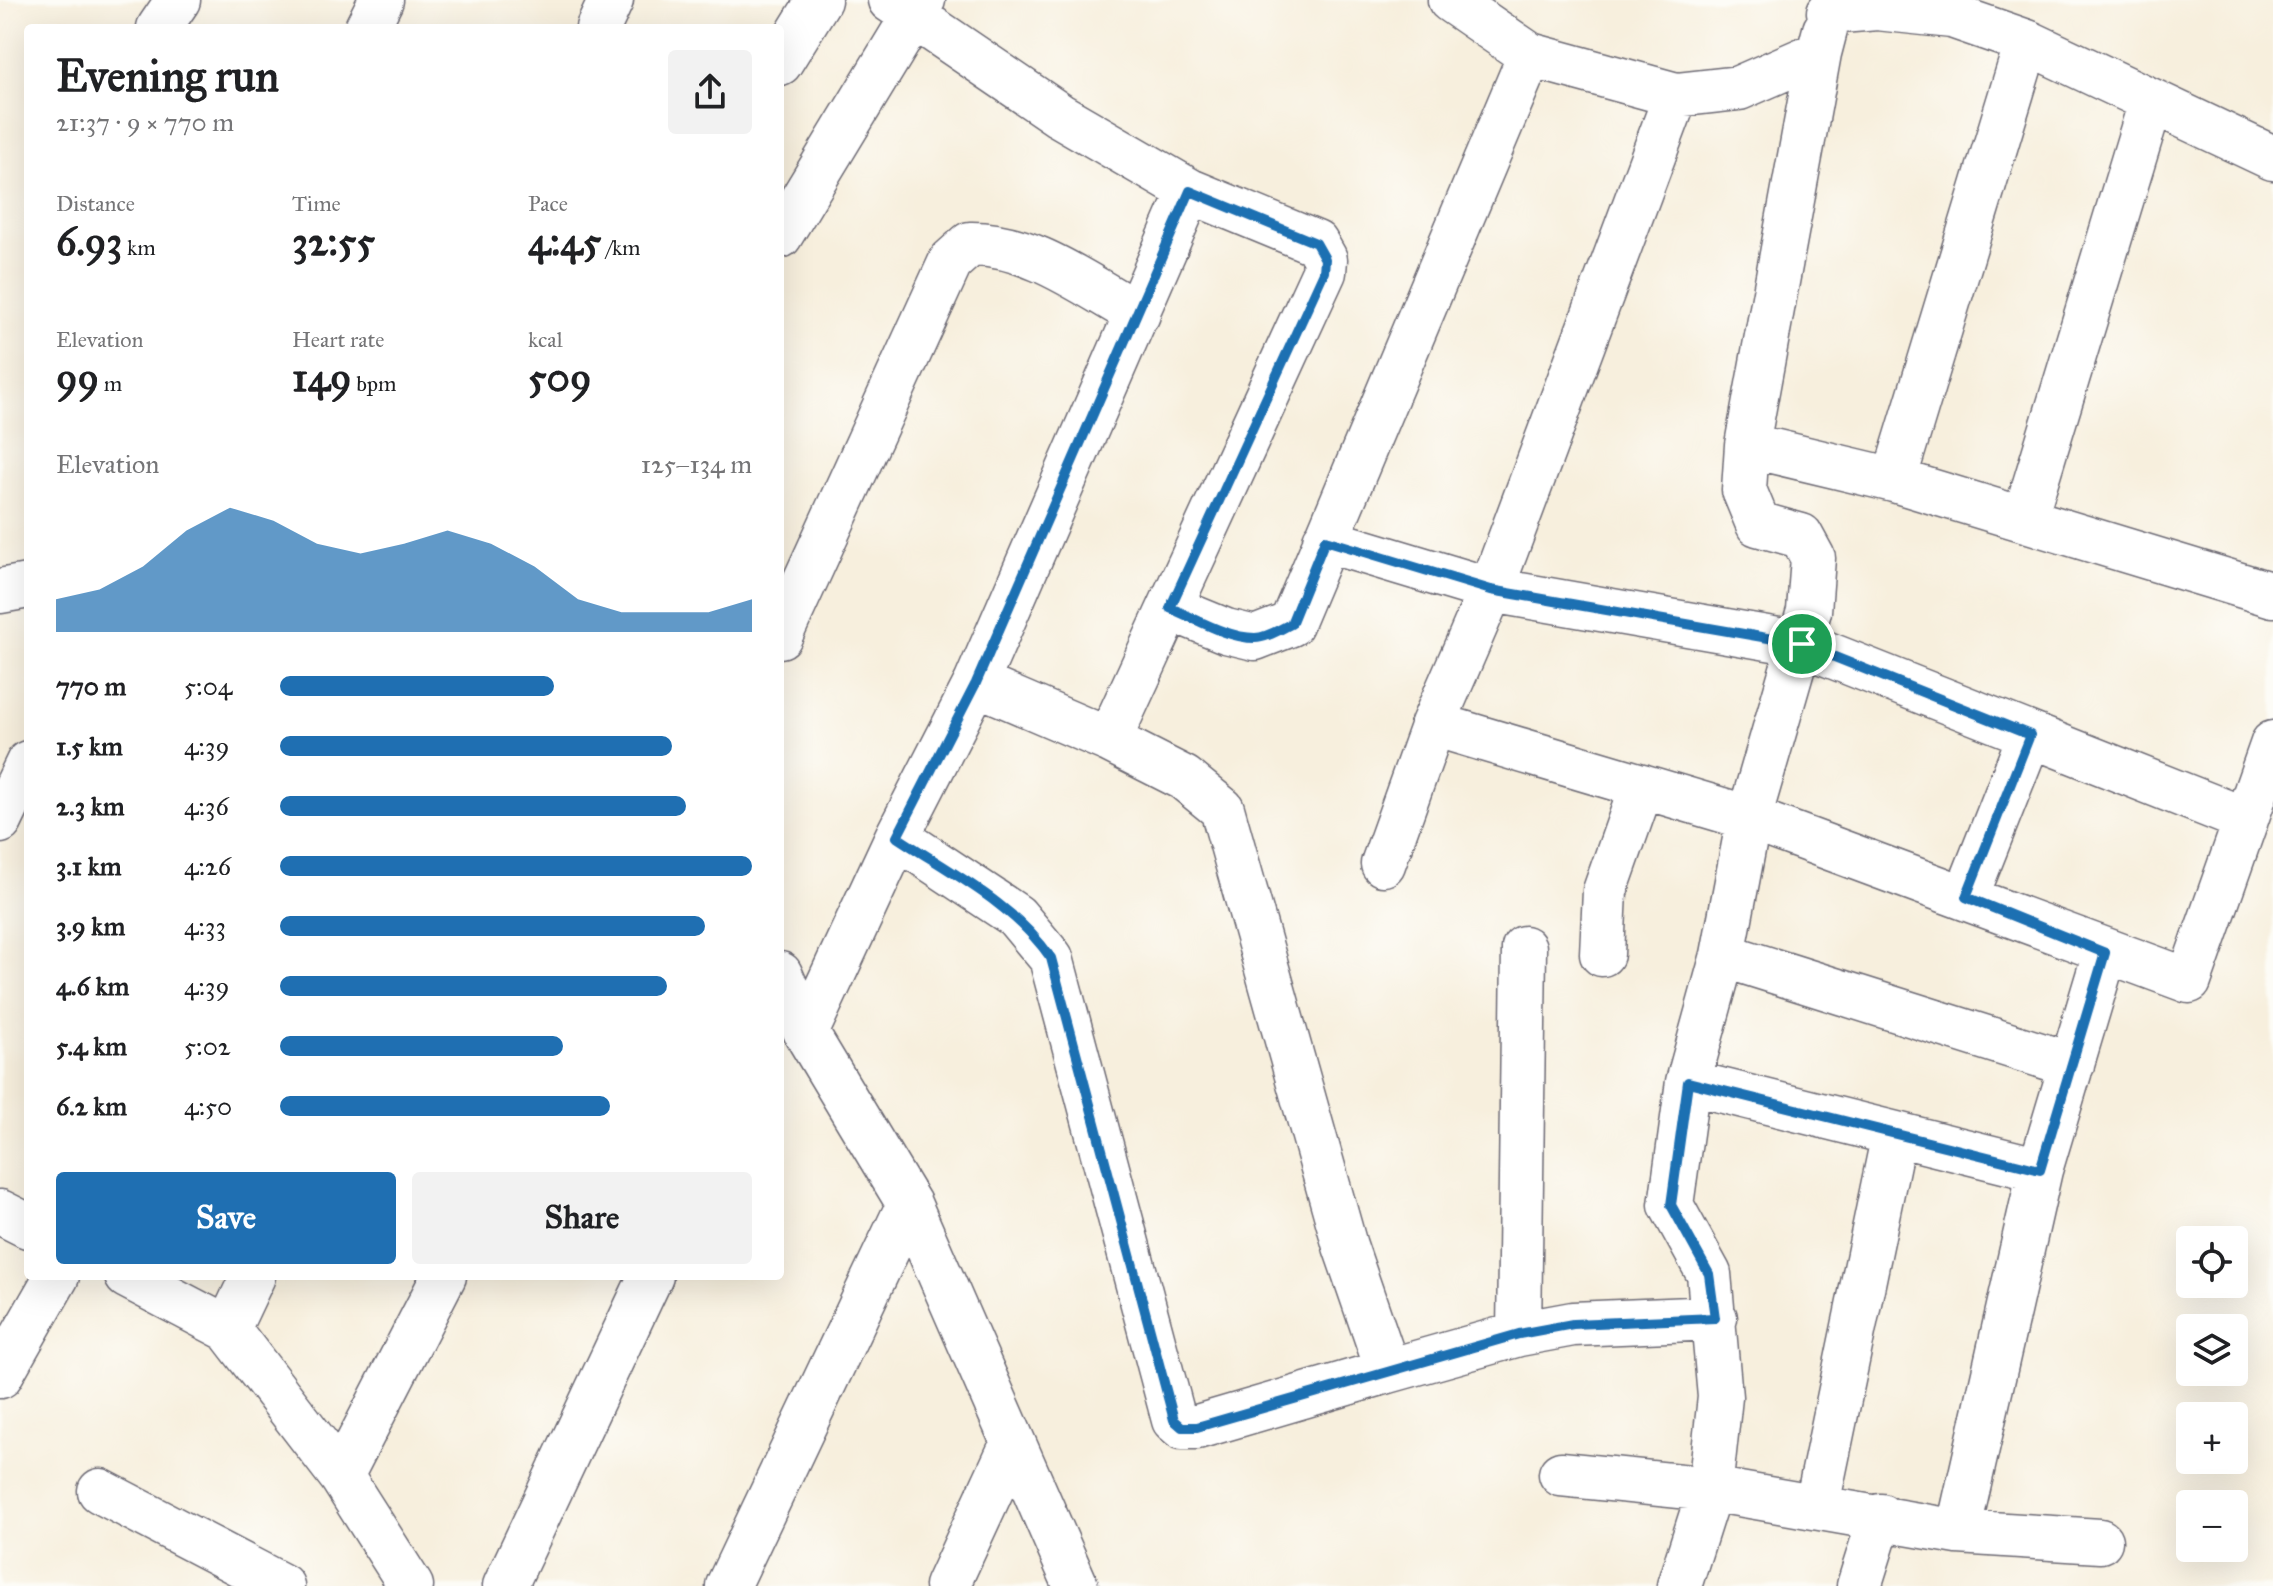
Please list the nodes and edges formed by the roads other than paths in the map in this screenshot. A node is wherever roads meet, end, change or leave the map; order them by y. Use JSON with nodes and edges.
{"nodes":[{"id":1,"x":178,"y":0,"type":"edge"},
{"id":2,"x":381,"y":0,"type":"edge"},
{"id":3,"x":611,"y":0,"type":"edge"},
{"id":4,"x":819,"y":0,"type":"edge"},
{"id":5,"x":1450,"y":0,"type":"edge"},
{"id":6,"x":909,"y":5,"type":"edge"},
{"id":7,"x":1825,"y":22,"type":"edge"},
{"id":8,"x":162,"y":24,"type":"edge"},
{"id":9,"x":369,"y":24,"type":"edge"},
{"id":10,"x":600,"y":24,"type":"edge"},
{"id":11,"x":2018,"y":26,"type":"edge"},
{"id":12,"x":1530,"y":55,"type":"junction"},
{"id":13,"x":784,"y":57,"type":"edge"},
{"id":14,"x":1676,"y":95,"type":"junction"},
{"id":15,"x":2151,"y":102,"type":"junction"},
{"id":16,"x":2273,"y":158,"type":"edge"},
{"id":17,"x":1190,"y":191,"type":"junction"},
{"id":18,"x":784,"y":229,"type":"edge"},
{"id":19,"x":1138,"y":314,"type":"junction"},
{"id":20,"x":1747,"y":445,"type":"junction"},
{"id":21,"x":1894,"y":480,"type":"junction"},
{"id":22,"x":2025,"y":517,"type":"junction"},
{"id":23,"x":1325,"y":540,"type":"junction"},
{"id":24,"x":24,"y":587,"type":"edge"},
{"id":25,"x":1491,"y":590,"type":"junction"},
{"id":26,"x":0,"y":591,"type":"edge"},
{"id":27,"x":2273,"y":595,"type":"edge"},
{"id":28,"x":1170,"y":608,"type":"junction"},
{"id":29,"x":784,"y":627,"type":"edge"},
{"id":30,"x":1802,"y":644,"type":"junction"},
{"id":31,"x":976,"y":683,"type":"junction"},
{"id":32,"x":1433,"y":724,"type":"junction"},
{"id":33,"x":2030,"y":735,"type":"junction"},
{"id":34,"x":1109,"y":740,"type":"junction"},
{"id":35,"x":2273,"y":743,"type":"edge"},
{"id":36,"x":24,"y":771,"type":"edge"},
{"id":37,"x":1642,"y":786,"type":"junction"},
{"id":38,"x":1749,"y":818,"type":"junction"},
{"id":39,"x":2246,"y":820,"type":"junction"},
{"id":40,"x":0,"y":821,"type":"edge"},
{"id":41,"x":897,"y":837,"type":"junction"},
{"id":42,"x":1383,"y":864,"type":"dead end"},
{"id":43,"x":1966,"y":897,"type":"junction"},
{"id":44,"x":1524,"y":948,"type":"dead end"},
{"id":45,"x":2105,"y":953,"type":"junction"},
{"id":46,"x":1602,"y":954,"type":"dead end"},
{"id":47,"x":1723,"y":955,"type":"junction"},
{"id":48,"x":788,"y":1000,"type":"edge"},
{"id":49,"x":2072,"y":1065,"type":"junction"},
{"id":50,"x":1688,"y":1082,"type":"junction"},
{"id":51,"x":1894,"y":1134,"type":"junction"},
{"id":52,"x":2040,"y":1170,"type":"junction"},
{"id":53,"x":909,"y":1204,"type":"junction"},
{"id":54,"x":0,"y":1212,"type":"edge"},
{"id":55,"x":24,"y":1224,"type":"edge"},
{"id":56,"x":55,"y":1280,"type":"edge"},
{"id":57,"x":135,"y":1280,"type":"edge"},
{"id":58,"x":251,"y":1280,"type":"edge"},
{"id":59,"x":442,"y":1280,"type":"edge"},
{"id":60,"x":649,"y":1280,"type":"edge"},
{"id":61,"x":1715,"y":1318,"type":"junction"},
{"id":62,"x":228,"y":1329,"type":"junction"},
{"id":63,"x":1519,"y":1334,"type":"junction"},
{"id":64,"x":1388,"y":1371,"type":"junction"},
{"id":65,"x":0,"y":1376,"type":"edge"},
{"id":66,"x":1012,"y":1445,"type":"junction"},
{"id":67,"x":1561,"y":1474,"type":"dead end"},
{"id":68,"x":341,"y":1476,"type":"junction"},
{"id":69,"x":1710,"y":1489,"type":"junction"},
{"id":70,"x":100,"y":1491,"type":"dead end"},
{"id":71,"x":1817,"y":1505,"type":"junction"},
{"id":72,"x":1881,"y":1516,"type":"junction"},
{"id":73,"x":1958,"y":1532,"type":"junction"},
{"id":74,"x":2100,"y":1541,"type":"dead end"},
{"id":75,"x":282,"y":1586,"type":"edge"},
{"id":76,"x":411,"y":1586,"type":"edge"},
{"id":77,"x":505,"y":1586,"type":"edge"},
{"id":78,"x":728,"y":1586,"type":"edge"},
{"id":79,"x":947,"y":1586,"type":"edge"},
{"id":80,"x":1076,"y":1586,"type":"edge"},
{"id":81,"x":1679,"y":1586,"type":"edge"},
{"id":82,"x":1859,"y":1586,"type":"edge"}],
"edges":[{"from":1,"to":8,"type":"street"},
{"from":2,"to":9,"type":"street"},
{"from":3,"to":10,"type":"street"},
{"from":4,"to":13,"type":"street"},
{"from":5,"to":12,"type":"street"},
{"from":6,"to":17,"type":"street"},
{"from":6,"to":18,"type":"street"},
{"from":7,"to":11,"type":"street"},
{"from":7,"to":14,"type":"street"},
{"from":7,"to":20,"type":"street"},
{"from":11,"to":15,"type":"street"},
{"from":11,"to":21,"type":"street"},
{"from":12,"to":14,"type":"street"},
{"from":12,"to":23,"type":"street"},
{"from":14,"to":25,"type":"street"},
{"from":15,"to":16,"type":"street"},
{"from":15,"to":22,"type":"street"},
{"from":17,"to":19,"type":"street"},
{"from":17,"to":28,"type":"street"},
{"from":19,"to":29,"type":"street"},
{"from":19,"to":31,"type":"street"},
{"from":20,"to":21,"type":"street"},
{"from":20,"to":30,"type":"street"},
{"from":21,"to":22,"type":"street"},
{"from":22,"to":27,"type":"street"},
{"from":23,"to":25,"type":"street"},
{"from":23,"to":28,"type":"street"},
{"from":24,"to":26,"type":"street"},
{"from":25,"to":30,"type":"street"},
{"from":25,"to":32,"type":"street"},
{"from":28,"to":34,"type":"street"},
{"from":30,"to":33,"type":"street"},
{"from":30,"to":38,"type":"street"},
{"from":31,"to":34,"type":"street"},
{"from":31,"to":41,"type":"street"},
{"from":32,"to":37,"type":"street"},
{"from":32,"to":42,"type":"street"},
{"from":33,"to":39,"type":"street"},
{"from":33,"to":43,"type":"street"},
{"from":34,"to":64,"type":"street"},
{"from":35,"to":39,"type":"street"},
{"from":36,"to":40,"type":"street"},
{"from":37,"to":38,"type":"street"},
{"from":37,"to":46,"type":"street"},
{"from":38,"to":43,"type":"street"},
{"from":38,"to":47,"type":"street"},
{"from":39,"to":45,"type":"street"},
{"from":41,"to":48,"type":"street"},
{"from":41,"to":64,"type":"street"},
{"from":43,"to":45,"type":"street"},
{"from":44,"to":63,"type":"street"},
{"from":45,"to":49,"type":"street"},
{"from":47,"to":49,"type":"street"},
{"from":47,"to":50,"type":"street"},
{"from":48,"to":53,"type":"street"},
{"from":49,"to":52,"type":"street"},
{"from":50,"to":51,"type":"street"},
{"from":50,"to":61,"type":"street"},
{"from":51,"to":52,"type":"street"},
{"from":51,"to":71,"type":"street"},
{"from":52,"to":73,"type":"street"},
{"from":53,"to":66,"type":"street"},
{"from":53,"to":78,"type":"street"},
{"from":54,"to":55,"type":"street"},
{"from":56,"to":65,"type":"street"},
{"from":57,"to":62,"type":"street"},
{"from":58,"to":62,"type":"street"},
{"from":59,"to":68,"type":"street"},
{"from":60,"to":77,"type":"street"},
{"from":61,"to":63,"type":"street"},
{"from":61,"to":69,"type":"street"},
{"from":62,"to":68,"type":"street"},
{"from":63,"to":64,"type":"street"},
{"from":66,"to":79,"type":"street"},
{"from":66,"to":80,"type":"street"},
{"from":67,"to":69,"type":"street"},
{"from":68,"to":76,"type":"street"},
{"from":69,"to":71,"type":"street"},
{"from":69,"to":81,"type":"street"},
{"from":70,"to":75,"type":"street"},
{"from":71,"to":72,"type":"street"},
{"from":72,"to":73,"type":"street"},
{"from":72,"to":82,"type":"street"},
{"from":73,"to":74,"type":"street"}]}
